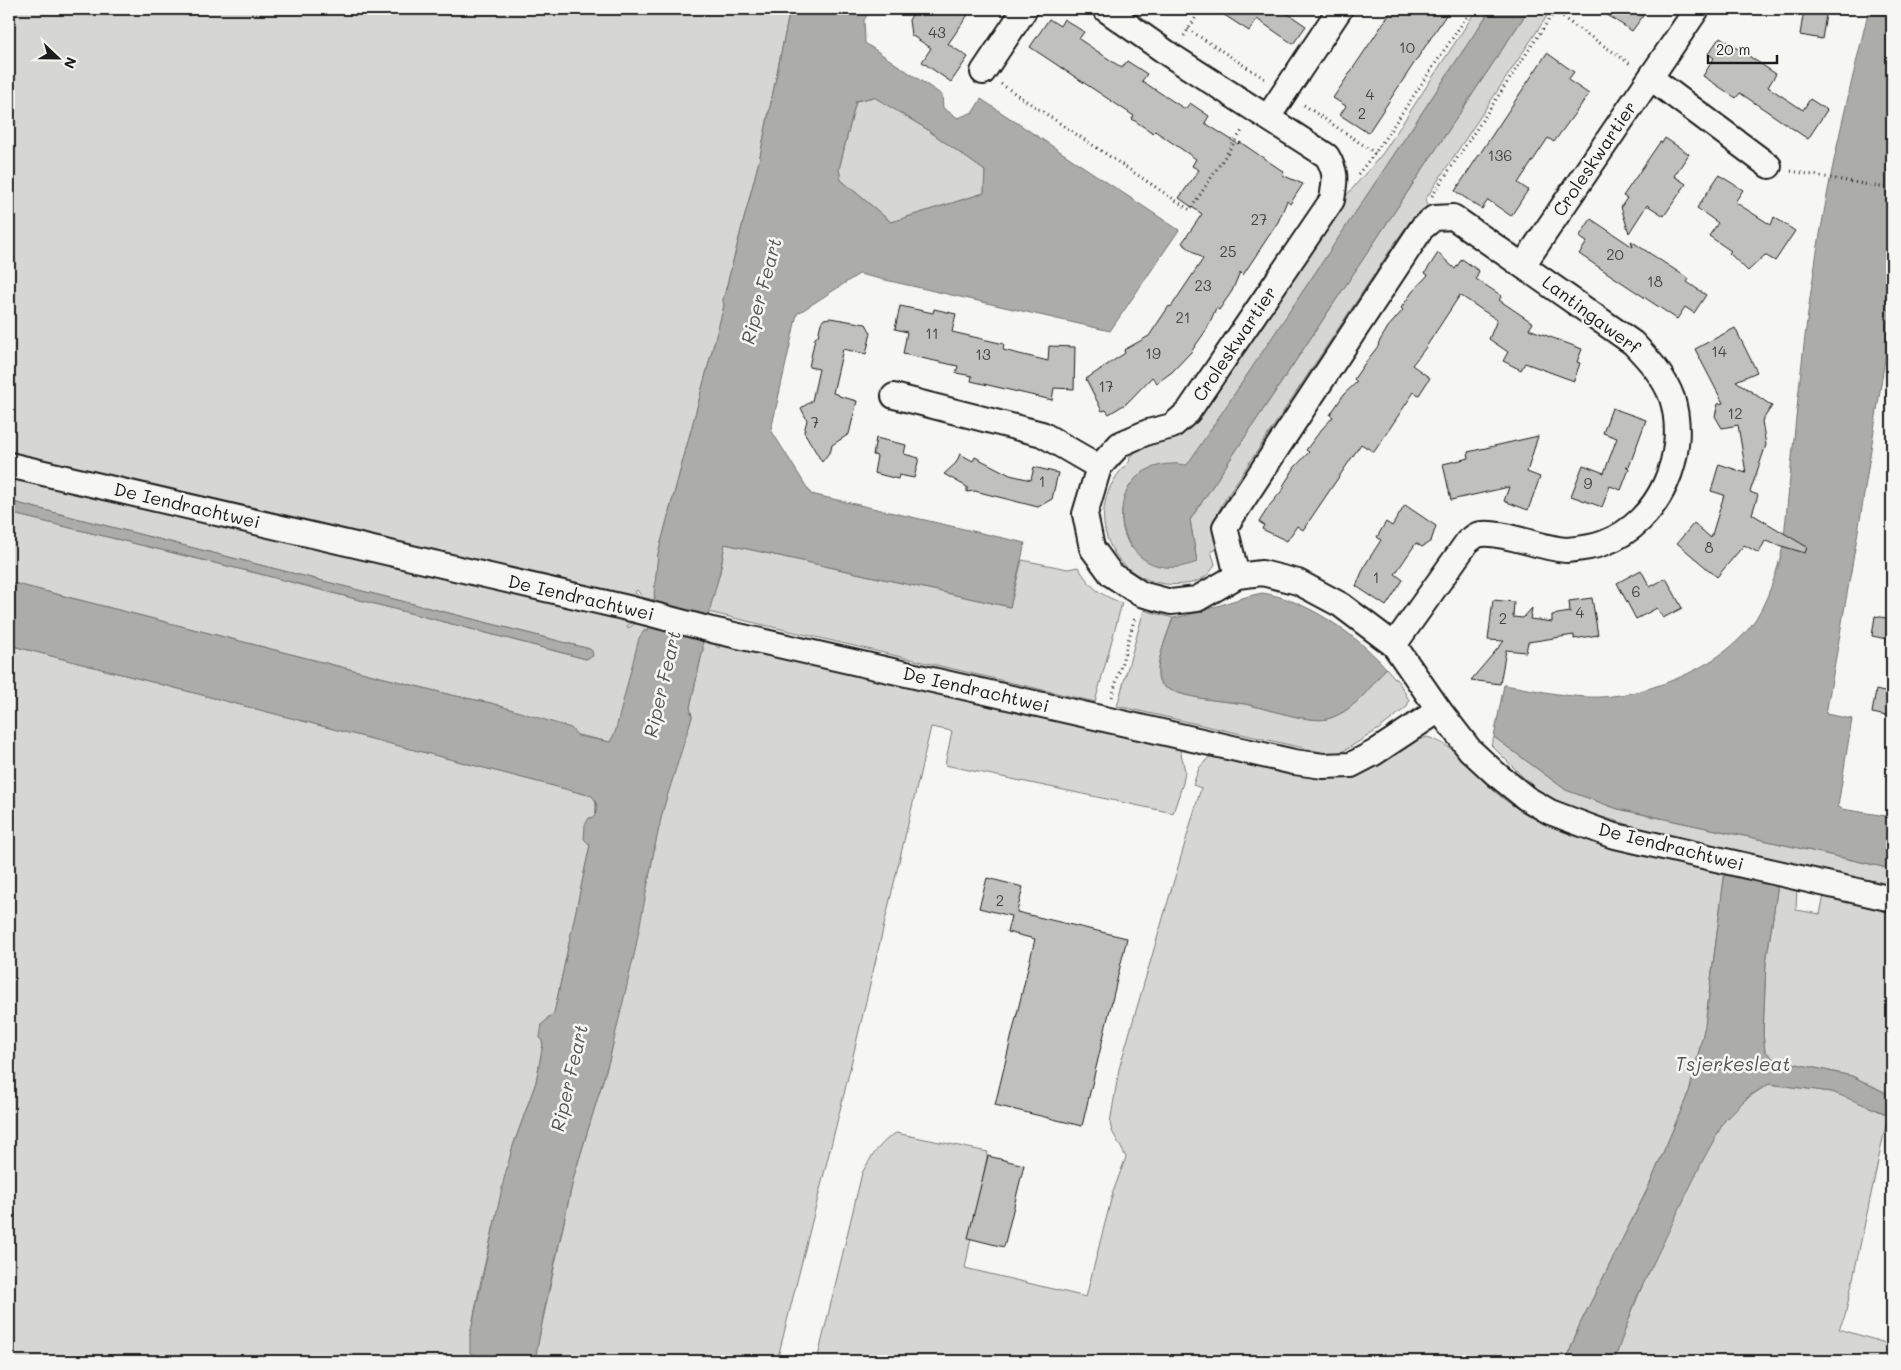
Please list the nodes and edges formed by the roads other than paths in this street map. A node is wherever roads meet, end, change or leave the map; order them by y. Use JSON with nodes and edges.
{"nodes":[{"id":1,"x":1024,"y":9,"type":"edge"},
{"id":2,"x":1105,"y":9,"type":"edge"},
{"id":3,"x":1340,"y":9,"type":"edge"},
{"id":4,"x":1697,"y":9,"type":"edge"},
{"id":5,"x":983,"y":72,"type":"road end"},
{"id":6,"x":1651,"y":78,"type":"junction"},
{"id":7,"x":1262,"y":113,"type":"junction"},
{"id":8,"x":1769,"y":166,"type":"road end"},
{"id":9,"x":1523,"y":265,"type":"junction"},
{"id":10,"x":894,"y":396,"type":"dead end"},
{"id":11,"x":9,"y":465,"type":"edge"},
{"id":12,"x":1099,"y":467,"type":"junction"},
{"id":13,"x":1238,"y":576,"type":"junction"},
{"id":14,"x":1394,"y":645,"type":"junction"},
{"id":15,"x":1439,"y":710,"type":"junction"},
{"id":16,"x":1892,"y":899,"type":"edge"}],
"edges":[{"from":1,"to":5,"type":"street"},
{"from":2,"to":7,"type":"street"},
{"from":3,"to":7,"type":"street"},
{"from":4,"to":6,"type":"street","name":"Croleskwartier"},
{"from":6,"to":8,"type":"street"},
{"from":6,"to":9,"type":"street","name":"Croleskwartier"},
{"from":7,"to":12,"type":"street","name":"Croleskwartier"},
{"from":9,"to":13,"type":"street","name":"Lantingawerf"},
{"from":9,"to":14,"type":"street","name":"Lantingawerf"},
{"from":10,"to":12,"type":"street"},
{"from":11,"to":15,"type":"street","name":"De Iendrachtwei"},
{"from":12,"to":13,"type":"street","name":"Croleskwartier"},
{"from":13,"to":14,"type":"street","name":"Croleskwartier"},
{"from":14,"to":15,"type":"street"},
{"from":15,"to":16,"type":"street","name":"De Iendrachtwei"}]}
